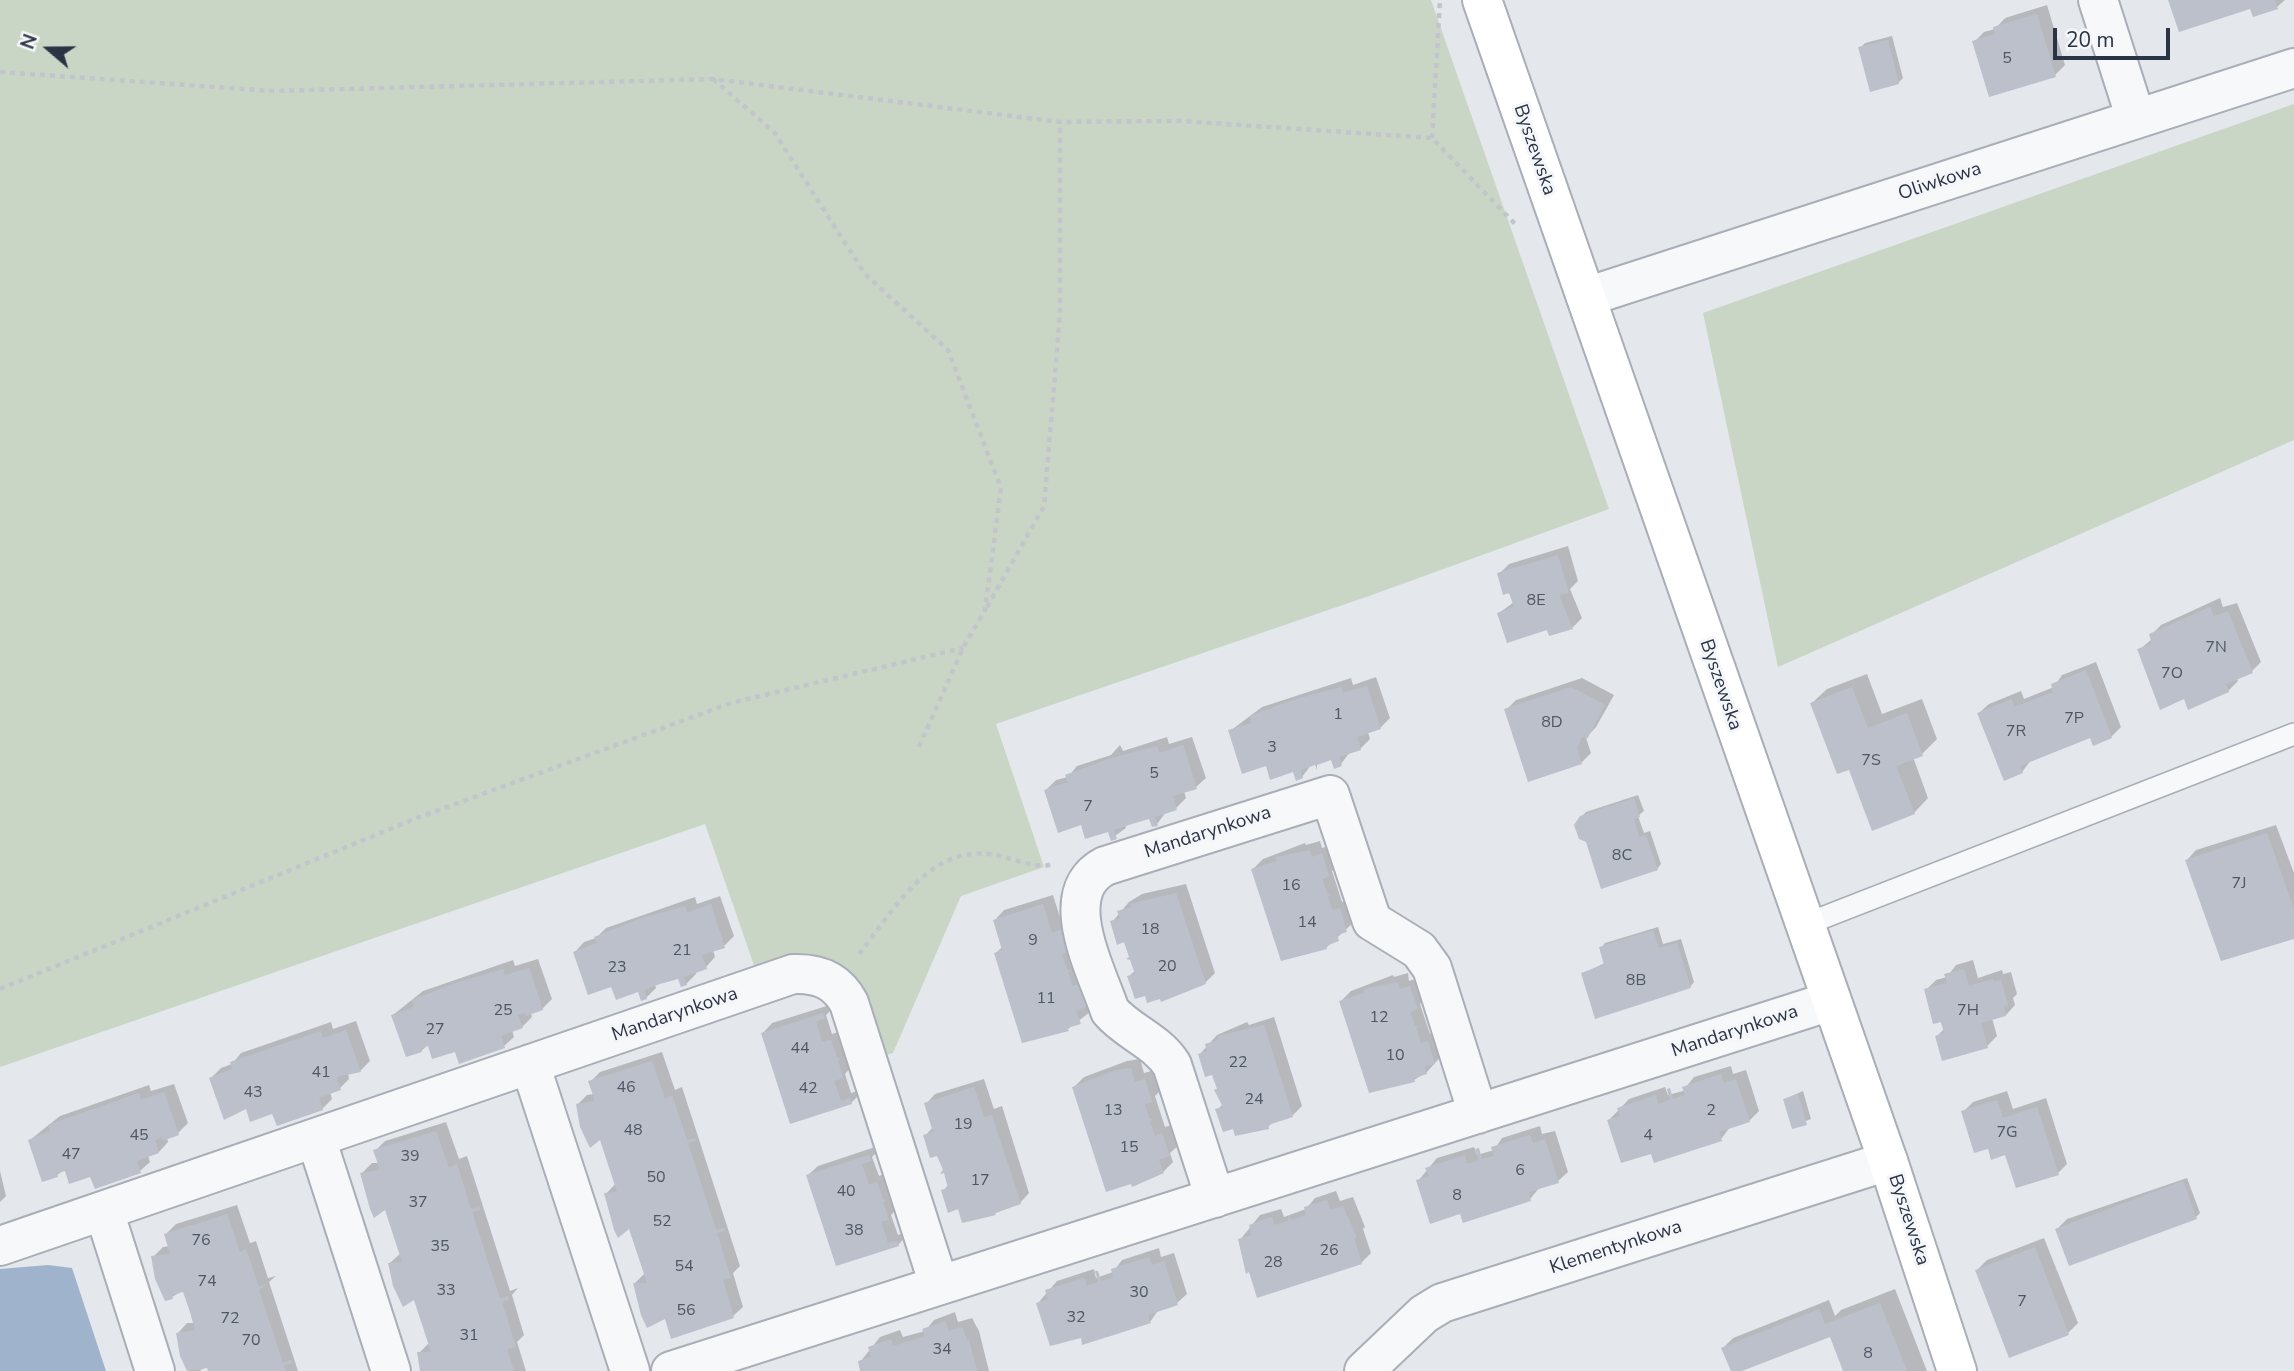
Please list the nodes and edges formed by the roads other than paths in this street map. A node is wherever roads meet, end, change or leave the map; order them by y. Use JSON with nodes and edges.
{"nodes":[{"id":1,"x":1482,"y":0,"type":"edge"},
{"id":2,"x":2098,"y":0,"type":"edge"},
{"id":3,"x":2294,"y":68,"type":"edge"},
{"id":4,"x":2136,"y":119,"type":"junction"},
{"id":5,"x":1586,"y":297,"type":"junction"},
{"id":6,"x":2294,"y":734,"type":"edge"},
{"id":7,"x":1804,"y":925,"type":"junction"},
{"id":8,"x":1831,"y":1001,"type":"junction"},
{"id":9,"x":530,"y":1064,"type":"junction"},
{"id":10,"x":1478,"y":1114,"type":"junction"},
{"id":11,"x":316,"y":1138,"type":"junction"},
{"id":12,"x":1888,"y":1161,"type":"junction"},
{"id":13,"x":1214,"y":1198,"type":"junction"},
{"id":14,"x":104,"y":1211,"type":"junction"},
{"id":15,"x":0,"y":1246,"type":"edge"},
{"id":16,"x":940,"y":1286,"type":"junction"},
{"id":17,"x":155,"y":1371,"type":"edge"},
{"id":18,"x":391,"y":1371,"type":"edge"},
{"id":19,"x":630,"y":1371,"type":"edge"},
{"id":20,"x":671,"y":1371,"type":"edge"},
{"id":21,"x":1364,"y":1371,"type":"edge"},
{"id":22,"x":1957,"y":1371,"type":"edge"}],
"edges":[{"from":1,"to":5,"type":"street","name":"Byszewska"},
{"from":2,"to":4,"type":"street"},
{"from":3,"to":4,"type":"street","name":"Oliwkowa"},
{"from":4,"to":5,"type":"street","name":"Oliwkowa"},
{"from":5,"to":7,"type":"street","name":"Byszewska"},
{"from":6,"to":7,"type":"lane"},
{"from":7,"to":8,"type":"street","name":"Byszewska"},
{"from":8,"to":10,"type":"street","name":"Mandarynkowa"},
{"from":8,"to":12,"type":"street","name":"Byszewska"},
{"from":9,"to":11,"type":"street","name":"Mandarynkowa"},
{"from":9,"to":16,"type":"street","name":"Mandarynkowa"},
{"from":9,"to":19,"type":"street"},
{"from":10,"to":13,"type":"street","name":"Mandarynkowa"},
{"from":10,"to":13,"type":"street","name":"Mandarynkowa"},
{"from":11,"to":14,"type":"street","name":"Mandarynkowa"},
{"from":11,"to":18,"type":"street"},
{"from":12,"to":21,"type":"street","name":"Klementynkowa"},
{"from":12,"to":22,"type":"street","name":"Byszewska"},
{"from":13,"to":16,"type":"street","name":"Mandarynkowa"},
{"from":14,"to":15,"type":"street","name":"Mandarynkowa"},
{"from":14,"to":17,"type":"street"},
{"from":16,"to":20,"type":"street","name":"Mandarynkowa"}]}
